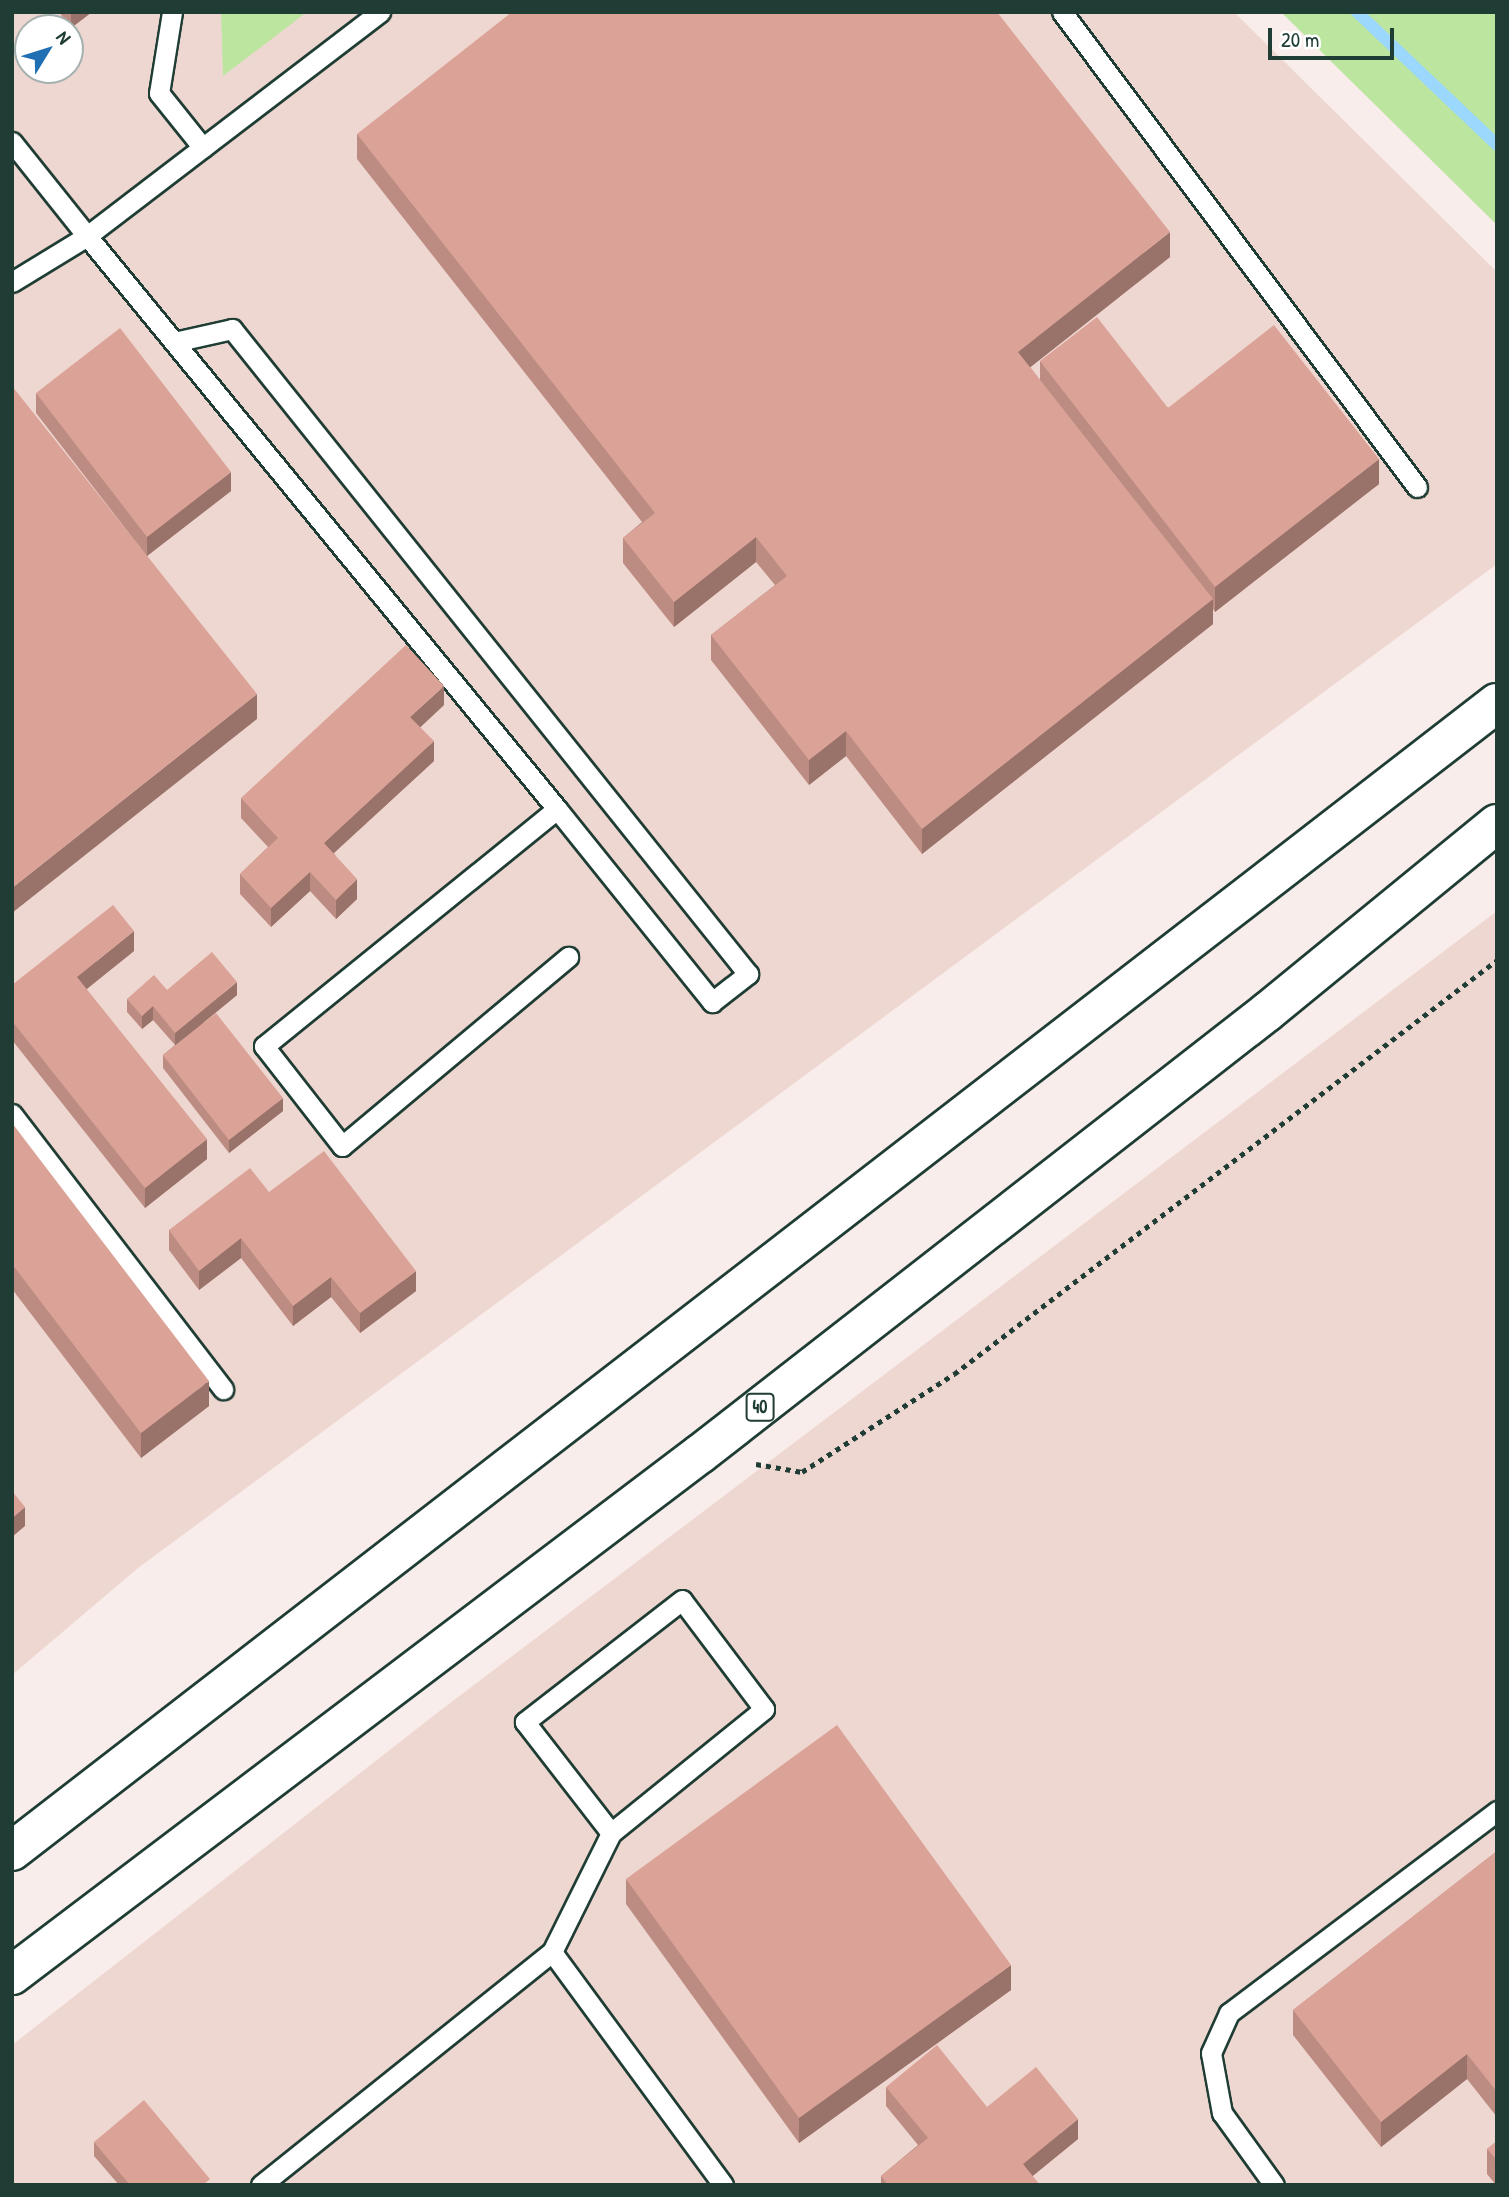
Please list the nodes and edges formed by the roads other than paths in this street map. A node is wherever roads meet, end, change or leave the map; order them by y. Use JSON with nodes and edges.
{"nodes":[{"id":1,"x":172,"y":12,"type":"edge"},
{"id":2,"x":380,"y":12,"type":"edge"},
{"id":3,"x":1062,"y":12,"type":"edge"},
{"id":4,"x":12,"y":142,"type":"edge"},
{"id":5,"x":203,"y":148,"type":"junction"},
{"id":6,"x":87,"y":236,"type":"junction"},
{"id":7,"x":12,"y":282,"type":"edge"},
{"id":8,"x":174,"y":342,"type":"junction"},
{"id":9,"x":1417,"y":487,"type":"dead end"},
{"id":10,"x":1497,"y":703,"type":"edge"},
{"id":11,"x":557,"y":809,"type":"junction"},
{"id":12,"x":1497,"y":824,"type":"edge"},
{"id":13,"x":568,"y":957,"type":"dead end"},
{"id":14,"x":12,"y":1114,"type":"edge"},
{"id":15,"x":223,"y":1389,"type":"dead end"},
{"id":16,"x":1497,"y":1811,"type":"edge"},
{"id":17,"x":611,"y":1833,"type":"junction"},
{"id":18,"x":12,"y":1851,"type":"edge"},
{"id":19,"x":552,"y":1951,"type":"junction"},
{"id":20,"x":12,"y":1975,"type":"edge"},
{"id":21,"x":261,"y":2185,"type":"edge"},
{"id":22,"x":723,"y":2185,"type":"edge"},
{"id":23,"x":1274,"y":2185,"type":"edge"}],
"edges":[{"from":1,"to":5,"type":"lane"},
{"from":2,"to":5,"type":"lane"},
{"from":3,"to":9,"type":"lane"},
{"from":4,"to":6,"type":"lane"},
{"from":5,"to":6,"type":"lane"},
{"from":6,"to":7,"type":"lane"},
{"from":6,"to":8,"type":"lane"},
{"from":8,"to":11,"type":"lane"},
{"from":8,"to":11,"type":"lane"},
{"from":10,"to":18,"type":"highway"},
{"from":11,"to":13,"type":"lane"},
{"from":12,"to":20,"type":"highway","number":"40"},
{"from":14,"to":15,"type":"lane"},
{"from":16,"to":23,"type":"lane"},
{"from":17,"to":17,"type":"lane"},
{"from":17,"to":19,"type":"lane"},
{"from":19,"to":21,"type":"lane"},
{"from":19,"to":22,"type":"lane"}]}
